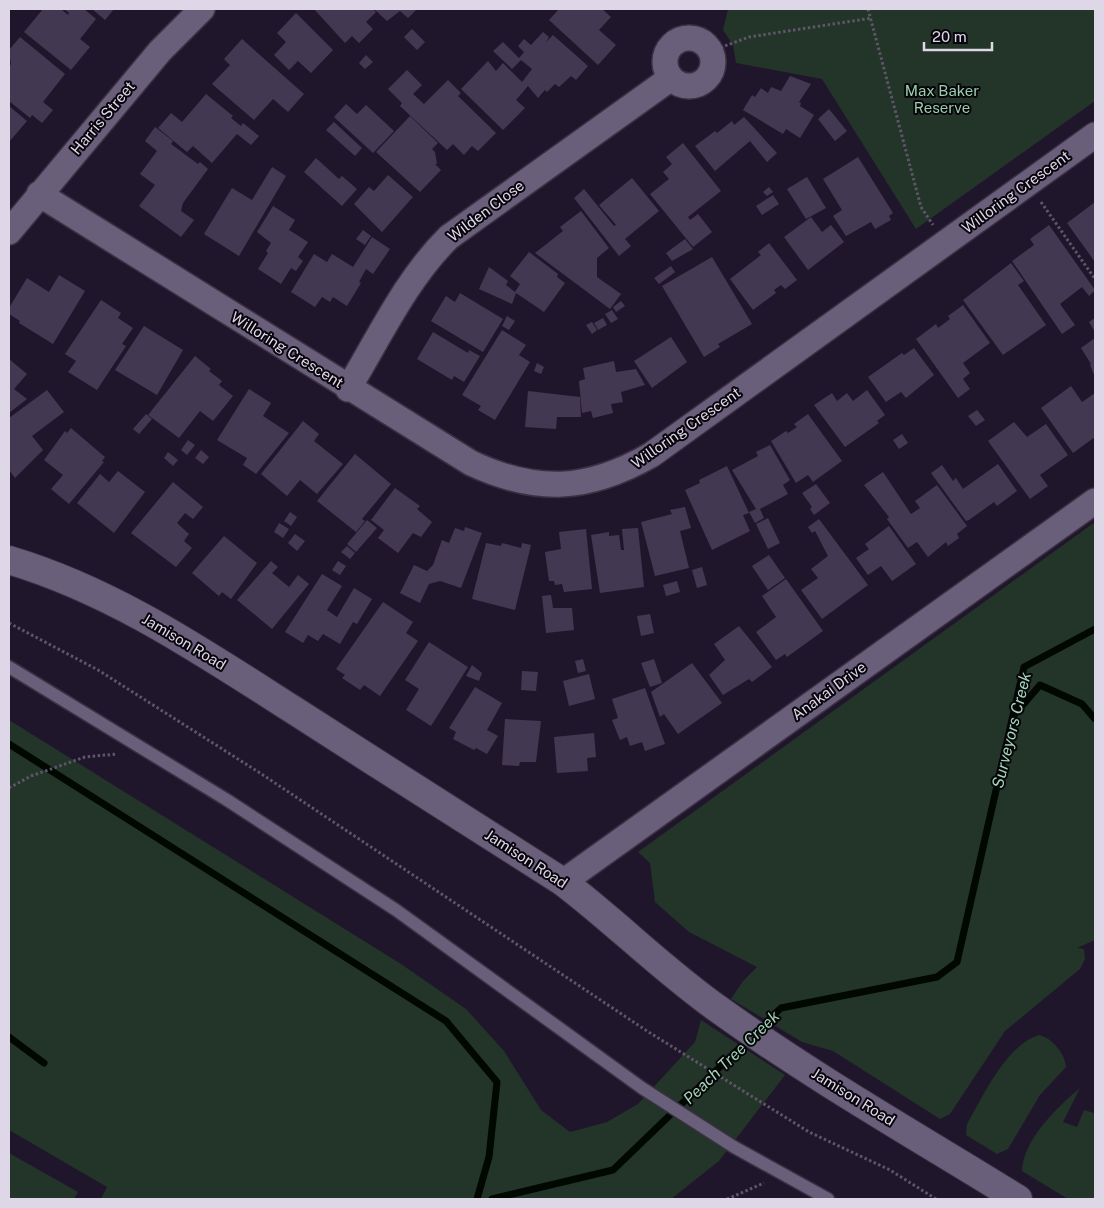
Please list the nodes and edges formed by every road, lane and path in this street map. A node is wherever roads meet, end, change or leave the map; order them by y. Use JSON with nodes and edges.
{"nodes":[{"id":1,"x":202,"y":9,"type":"edge"},
{"id":2,"x":868,"y":9,"type":"edge"},
{"id":3,"x":872,"y":18,"type":"junction"},
{"id":4,"x":711,"y":51,"type":"junction"},
{"id":5,"x":671,"y":78,"type":"junction"},
{"id":6,"x":1095,"y":135,"type":"edge"},
{"id":7,"x":39,"y":194,"type":"junction"},
{"id":8,"x":1037,"y":198,"type":"dead end"},
{"id":9,"x":936,"y":229,"type":"dead end"},
{"id":10,"x":9,"y":232,"type":"edge"},
{"id":11,"x":1095,"y":280,"type":"edge"},
{"id":12,"x":348,"y":389,"type":"junction"},
{"id":13,"x":1095,"y":500,"type":"edge"},
{"id":14,"x":9,"y":560,"type":"edge"},
{"id":15,"x":9,"y":623,"type":"edge"},
{"id":16,"x":9,"y":667,"type":"edge"},
{"id":17,"x":148,"y":752,"type":"junction"},
{"id":18,"x":9,"y":788,"type":"edge"},
{"id":19,"x":563,"y":882,"type":"junction"},
{"id":20,"x":785,"y":1174,"type":"junction"},
{"id":21,"x":727,"y":1199,"type":"edge"},
{"id":22,"x":828,"y":1199,"type":"edge"},
{"id":23,"x":936,"y":1199,"type":"edge"},
{"id":24,"x":1018,"y":1199,"type":"edge"}],
"edges":[{"from":1,"to":7,"type":"street","name":"Harris Street"},
{"from":2,"to":3,"type":"path"},
{"from":3,"to":4,"type":"path"},
{"from":3,"to":9,"type":"path"},
{"from":4,"to":5,"type":"street"},
{"from":4,"to":5,"type":"street"},
{"from":5,"to":12,"type":"street","name":"Wilden Close"},
{"from":6,"to":12,"type":"street","name":"Willoring Crescent"},
{"from":7,"to":10,"type":"street","name":"Harris Street"},
{"from":7,"to":12,"type":"street","name":"Willoring Crescent"},
{"from":8,"to":11,"type":"path"},
{"from":13,"to":19,"type":"street","name":"Anakai Drive"},
{"from":14,"to":19,"type":"street","name":"Jamison Road"},
{"from":15,"to":23,"type":"path"},
{"from":16,"to":17,"type":"lane"},
{"from":17,"to":18,"type":"path"},
{"from":17,"to":20,"type":"lane"},
{"from":19,"to":24,"type":"street","name":"Jamison Road"},
{"from":20,"to":21,"type":"path"},
{"from":20,"to":22,"type":"lane"}]}
